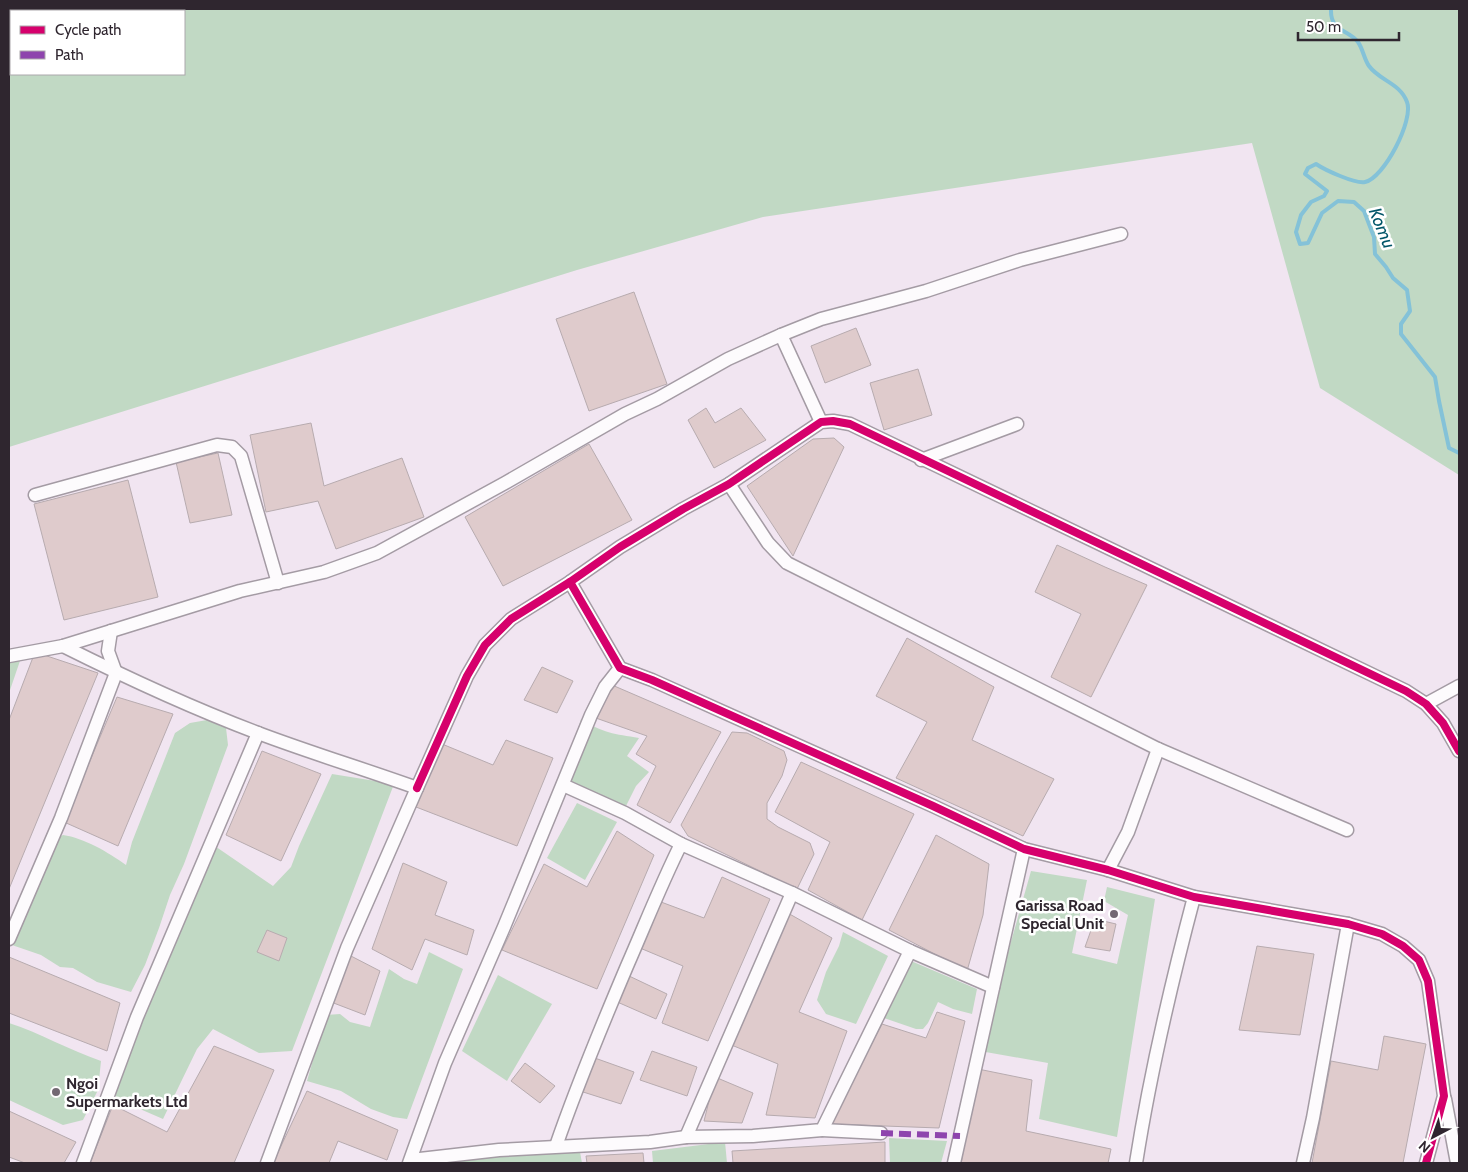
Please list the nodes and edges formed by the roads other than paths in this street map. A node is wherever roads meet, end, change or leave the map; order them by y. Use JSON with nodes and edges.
{"nodes":[{"id":1,"x":1121,"y":234,"type":"dead end"},
{"id":2,"x":781,"y":335,"type":"junction"},
{"id":3,"x":820,"y":422,"type":"junction"},
{"id":4,"x":1017,"y":424,"type":"dead end"},
{"id":5,"x":920,"y":460,"type":"junction"},
{"id":6,"x":729,"y":484,"type":"junction"},
{"id":7,"x":35,"y":494,"type":"dead end"},
{"id":8,"x":570,"y":582,"type":"junction"},
{"id":9,"x":278,"y":583,"type":"junction"},
{"id":10,"x":111,"y":630,"type":"junction"},
{"id":11,"x":63,"y":646,"type":"junction"},
{"id":12,"x":9,"y":656,"type":"edge"},
{"id":13,"x":620,"y":668,"type":"junction"},
{"id":14,"x":116,"y":673,"type":"junction"},
{"id":15,"x":1459,"y":686,"type":"edge"},
{"id":16,"x":1426,"y":704,"type":"junction"},
{"id":17,"x":258,"y":733,"type":"junction"},
{"id":18,"x":1158,"y":749,"type":"junction"},
{"id":19,"x":1459,"y":751,"type":"edge"},
{"id":20,"x":563,"y":786,"type":"junction"},
{"id":21,"x":417,"y":788,"type":"junction"},
{"id":22,"x":1347,"y":830,"type":"dead end"},
{"id":23,"x":681,"y":844,"type":"junction"},
{"id":24,"x":1024,"y":849,"type":"junction"},
{"id":25,"x":1108,"y":870,"type":"junction"},
{"id":26,"x":792,"y":893,"type":"junction"},
{"id":27,"x":1194,"y":896,"type":"junction"},
{"id":28,"x":1348,"y":924,"type":"junction"},
{"id":29,"x":9,"y":939,"type":"edge"},
{"id":30,"x":910,"y":951,"type":"junction"},
{"id":31,"x":993,"y":987,"type":"junction"},
{"id":32,"x":1444,"y":1096,"type":"junction"},
{"id":33,"x":822,"y":1130,"type":"junction"},
{"id":34,"x":882,"y":1133,"type":"dead end"},
{"id":35,"x":686,"y":1137,"type":"junction"},
{"id":36,"x":556,"y":1146,"type":"junction"},
{"id":37,"x":410,"y":1162,"type":"edge"},
{"id":38,"x":83,"y":1163,"type":"edge"},
{"id":39,"x":267,"y":1163,"type":"edge"},
{"id":40,"x":954,"y":1163,"type":"edge"},
{"id":41,"x":1136,"y":1163,"type":"edge"},
{"id":42,"x":1303,"y":1163,"type":"edge"},
{"id":43,"x":1426,"y":1163,"type":"edge"},
{"id":44,"x":1457,"y":1163,"type":"edge"}],
"edges":[{"from":1,"to":2,"type":"street"},
{"from":2,"to":3,"type":"street"},
{"from":2,"to":9,"type":"street"},
{"from":3,"to":5,"type":"street"},
{"from":3,"to":6,"type":"street"},
{"from":4,"to":5,"type":"street"},
{"from":5,"to":16,"type":"street"},
{"from":6,"to":8,"type":"street"},
{"from":6,"to":18,"type":"street"},
{"from":7,"to":9,"type":"street"},
{"from":8,"to":13,"type":"street"},
{"from":8,"to":21,"type":"street"},
{"from":9,"to":10,"type":"street"},
{"from":10,"to":11,"type":"street"},
{"from":10,"to":14,"type":"street"},
{"from":11,"to":12,"type":"street"},
{"from":11,"to":14,"type":"street"},
{"from":13,"to":20,"type":"street"},
{"from":13,"to":24,"type":"street"},
{"from":14,"to":17,"type":"street"},
{"from":14,"to":29,"type":"street"},
{"from":15,"to":16,"type":"street"},
{"from":16,"to":19,"type":"street"},
{"from":17,"to":21,"type":"street"},
{"from":17,"to":38,"type":"street"},
{"from":18,"to":22,"type":"street"},
{"from":18,"to":25,"type":"street"},
{"from":20,"to":23,"type":"street"},
{"from":20,"to":37,"type":"street"},
{"from":21,"to":39,"type":"street"},
{"from":23,"to":26,"type":"street"},
{"from":23,"to":36,"type":"street"},
{"from":24,"to":25,"type":"street"},
{"from":24,"to":31,"type":"street"},
{"from":25,"to":27,"type":"street"},
{"from":26,"to":30,"type":"street"},
{"from":26,"to":35,"type":"street"},
{"from":27,"to":28,"type":"street"},
{"from":27,"to":41,"type":"street"},
{"from":28,"to":32,"type":"street"},
{"from":28,"to":42,"type":"street"},
{"from":30,"to":31,"type":"street"},
{"from":30,"to":33,"type":"street"},
{"from":31,"to":40,"type":"street"},
{"from":32,"to":43,"type":"street"},
{"from":32,"to":44,"type":"street"},
{"from":33,"to":34,"type":"street"},
{"from":33,"to":35,"type":"street"},
{"from":35,"to":36,"type":"street"},
{"from":36,"to":37,"type":"street"}]}
